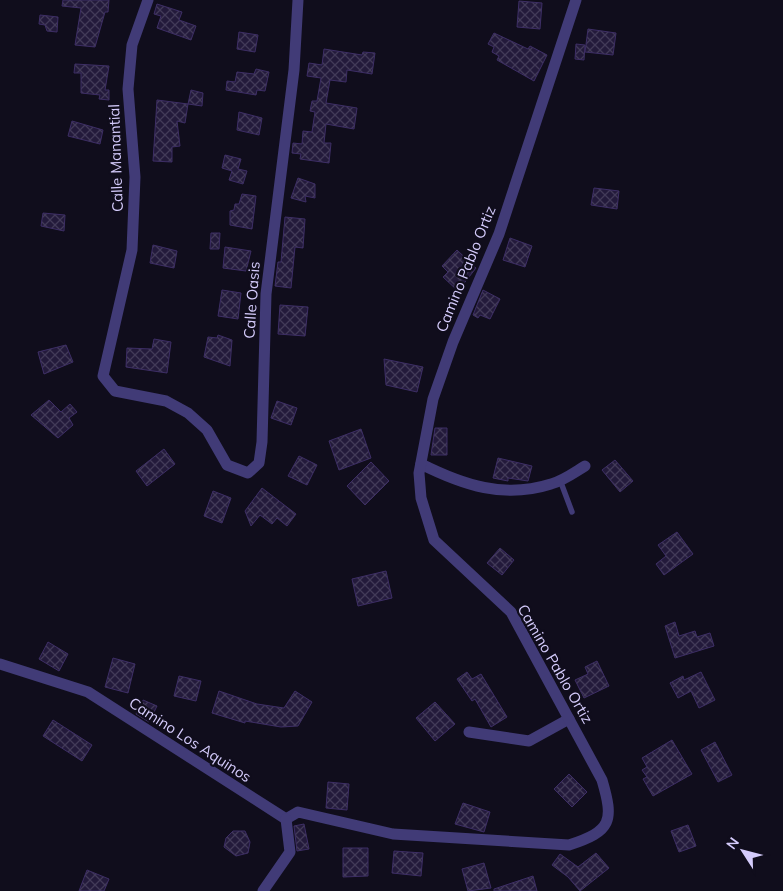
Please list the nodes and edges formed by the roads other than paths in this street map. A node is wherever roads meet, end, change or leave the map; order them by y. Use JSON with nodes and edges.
{"nodes":[{"id":1,"x":148,"y":0,"type":"edge"},
{"id":2,"x":298,"y":0,"type":"edge"},
{"id":3,"x":576,"y":0,"type":"edge"},
{"id":4,"x":154,"y":399,"type":"joint"},
{"id":5,"x":421,"y":464,"type":"junction"},
{"id":6,"x":586,"y":466,"type":"dead end"},
{"id":7,"x":560,"y":480,"type":"junction"},
{"id":8,"x":572,"y":512,"type":"dead end"},
{"id":9,"x":0,"y":664,"type":"edge"},
{"id":10,"x":569,"y":719,"type":"junction"},
{"id":11,"x":469,"y":732,"type":"dead end"},
{"id":12,"x":286,"y":819,"type":"junction"},
{"id":13,"x":263,"y":891,"type":"edge"}],
"edges":[{"from":1,"to":4,"type":"street","name":"Calle Manantial"},
{"from":2,"to":4,"type":"street","name":"Calle Oasis"},
{"from":3,"to":5,"type":"street","name":"Camino Pablo Ortiz"},
{"from":5,"to":7,"type":"street"},
{"from":5,"to":10,"type":"street","name":"Camino Pablo Ortiz"},
{"from":6,"to":7,"type":"street"},
{"from":7,"to":8,"type":"lane"},
{"from":9,"to":12,"type":"street","name":"Camino Los Aquinos"},
{"from":10,"to":11,"type":"street"},
{"from":10,"to":12,"type":"street","name":"Camino Pablo Ortiz"},
{"from":12,"to":13,"type":"street"}]}
